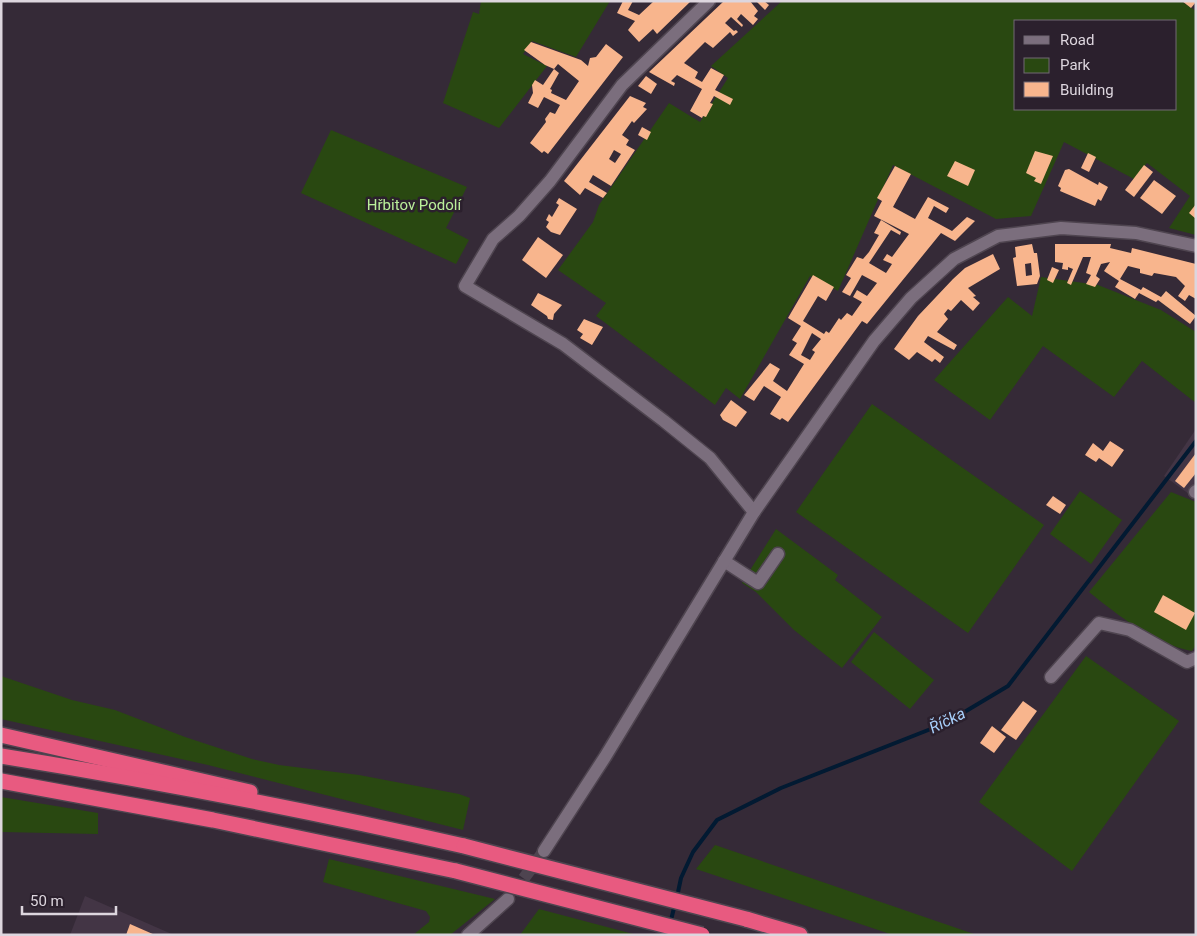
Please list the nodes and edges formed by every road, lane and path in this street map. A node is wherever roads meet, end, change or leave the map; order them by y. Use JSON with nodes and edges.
{"nodes":[{"id":1,"x":710,"y":1,"type":"edge"},
{"id":2,"x":1196,"y":246,"type":"edge"},
{"id":3,"x":754,"y":512,"type":"junction"},
{"id":4,"x":778,"y":554,"type":"dead end"},
{"id":5,"x":724,"y":561,"type":"junction"},
{"id":6,"x":1196,"y":658,"type":"edge"},
{"id":7,"x":1051,"y":677,"type":"dead end"},
{"id":8,"x":1,"y":735,"type":"edge"},
{"id":9,"x":1,"y":756,"type":"edge"},
{"id":10,"x":1,"y":780,"type":"edge"},
{"id":11,"x":1,"y":786,"type":"edge"},
{"id":12,"x":47,"y":788,"type":"junction"},
{"id":13,"x":375,"y":826,"type":"junction"},
{"id":14,"x":544,"y":851,"type":"tunnel mouth"},
{"id":15,"x":508,"y":899,"type":"tunnel mouth"},
{"id":16,"x":468,"y":935,"type":"edge"},
{"id":17,"x":702,"y":935,"type":"edge"},
{"id":18,"x":800,"y":935,"type":"edge"}],
"edges":[{"from":1,"to":3,"type":"street"},
{"from":2,"to":3,"type":"street"},
{"from":3,"to":5,"type":"street"},
{"from":4,"to":5,"type":"street"},
{"from":5,"to":14,"type":"street"},
{"from":6,"to":7,"type":"street"},
{"from":8,"to":13,"type":"highway"},
{"from":9,"to":13,"type":"highway"},
{"from":10,"to":12,"type":"highway"},
{"from":11,"to":12,"type":"highway"},
{"from":12,"to":17,"type":"highway","bridge":true},
{"from":13,"to":18,"type":"highway","bridge":true},
{"from":15,"to":16,"type":"street"}]}
